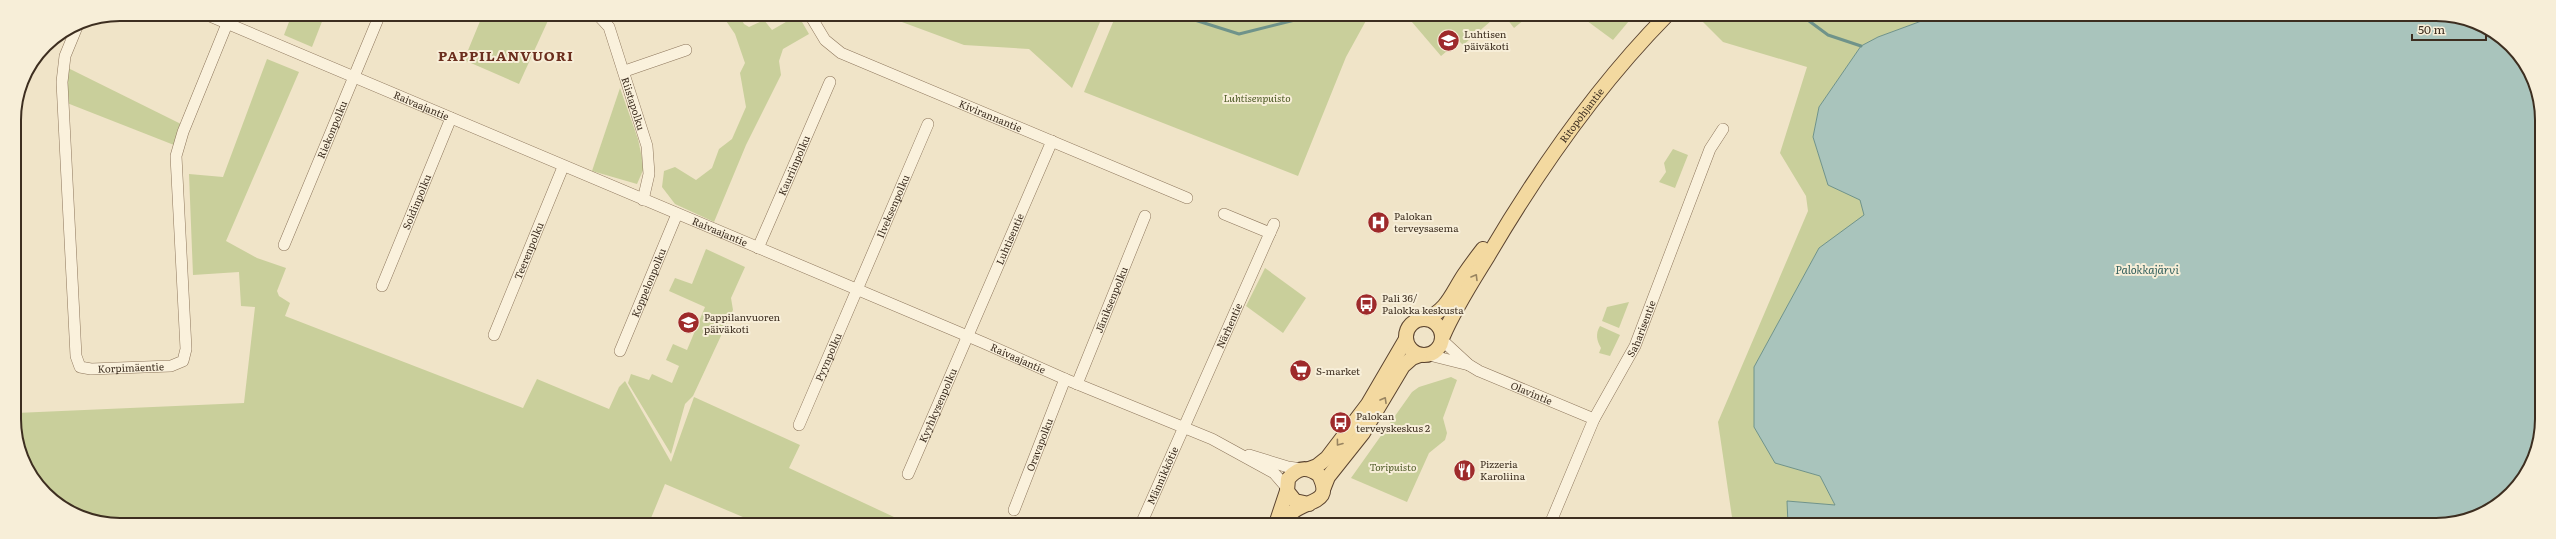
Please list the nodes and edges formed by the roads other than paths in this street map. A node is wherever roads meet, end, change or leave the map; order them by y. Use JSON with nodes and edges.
{"nodes":[{"id":1,"x":228,"y":21,"type":"edge"},
{"id":2,"x":233,"y":21,"type":"edge"},
{"id":3,"x":377,"y":21,"type":"edge"},
{"id":4,"x":603,"y":21,"type":"edge"},
{"id":5,"x":814,"y":21,"type":"edge"},
{"id":6,"x":1662,"y":21,"type":"edge"},
{"id":7,"x":76,"y":31,"type":"edge"},
{"id":8,"x":686,"y":50,"type":"dead end"},
{"id":9,"x":625,"y":71,"type":"junction"},
{"id":10,"x":353,"y":77,"type":"junction"},
{"id":11,"x":830,"y":82,"type":"dead end"},
{"id":12,"x":451,"y":118,"type":"junction"},
{"id":13,"x":928,"y":124,"type":"dead end"},
{"id":14,"x":1723,"y":129,"type":"dead end"},
{"id":15,"x":1052,"y":142,"type":"junction"},
{"id":16,"x":564,"y":167,"type":"junction"},
{"id":17,"x":1187,"y":198,"type":"dead end"},
{"id":18,"x":644,"y":200,"type":"junction"},
{"id":19,"x":677,"y":214,"type":"junction"},
{"id":20,"x":1224,"y":214,"type":"dead end"},
{"id":21,"x":1145,"y":216,"type":"dead end"},
{"id":22,"x":1507,"y":224,"type":"junction"},
{"id":23,"x":284,"y":245,"type":"dead end"},
{"id":24,"x":758,"y":248,"type":"junction"},
{"id":25,"x":382,"y":286,"type":"dead end"},
{"id":26,"x":857,"y":289,"type":"junction"},
{"id":27,"x":1425,"y":319,"type":"junction"},
{"id":28,"x":494,"y":335,"type":"dead end"},
{"id":29,"x":968,"y":336,"type":"junction"},
{"id":30,"x":1443,"y":338,"type":"junction"},
{"id":31,"x":1406,"y":339,"type":"junction"},
{"id":32,"x":620,"y":351,"type":"dead end"},
{"id":33,"x":1425,"y":355,"type":"junction"},
{"id":34,"x":1469,"y":365,"type":"junction"},
{"id":35,"x":1065,"y":379,"type":"junction"},
{"id":36,"x":1076,"y":384,"type":"junction"},
{"id":37,"x":1594,"y":419,"type":"junction"},
{"id":38,"x":799,"y":425,"type":"dead end"},
{"id":39,"x":1185,"y":428,"type":"junction"},
{"id":40,"x":1233,"y":450,"type":"junction"},
{"id":41,"x":1306,"y":469,"type":"junction"},
{"id":42,"x":908,"y":474,"type":"dead end"},
{"id":43,"x":1324,"y":488,"type":"junction"},
{"id":44,"x":1287,"y":489,"type":"junction"},
{"id":45,"x":1309,"y":504,"type":"junction"},
{"id":46,"x":1014,"y":510,"type":"dead end"},
{"id":47,"x":1144,"y":518,"type":"edge"},
{"id":48,"x":1278,"y":518,"type":"edge"},
{"id":49,"x":1290,"y":518,"type":"edge"},
{"id":50,"x":1553,"y":518,"type":"edge"}],
"edges":[{"from":1,"to":7,"type":"street","name":"Korpimäentie"},
{"from":2,"to":10,"type":"street","name":"Raivaajantie"},
{"from":3,"to":10,"type":"street","name":"Riekonpolku"},
{"from":4,"to":9,"type":"street","name":"Riistapolku"},
{"from":5,"to":15,"type":"street","name":"Kivirannantie"},
{"from":6,"to":22,"type":"main road","name":"Ritopohjantie"},
{"from":8,"to":9,"type":"street"},
{"from":9,"to":18,"type":"street","name":"Riistapolku"},
{"from":10,"to":12,"type":"street","name":"Raivaajantie"},
{"from":10,"to":23,"type":"street","name":"Riekonpolku"},
{"from":11,"to":24,"type":"street","name":"Kauriinpolku"},
{"from":12,"to":16,"type":"street","name":"Raivaajantie"},
{"from":12,"to":25,"type":"street","name":"Soidinpolku"},
{"from":13,"to":26,"type":"street","name":"Ilveksenpolku"},
{"from":14,"to":37,"type":"street","name":"Saharisentie"},
{"from":15,"to":17,"type":"street","name":"Kivirannantie"},
{"from":15,"to":29,"type":"street","name":"Luhtisentie"},
{"from":16,"to":18,"type":"street","name":"Raivaajantie"},
{"from":16,"to":28,"type":"street","name":"Teerenpolku"},
{"from":18,"to":19,"type":"street","name":"Raivaajantie"},
{"from":19,"to":24,"type":"street","name":"Raivaajantie"},
{"from":19,"to":32,"type":"street","name":"Koppelonpolku"},
{"from":20,"to":39,"type":"street","name":"Närhentie"},
{"from":21,"to":36,"type":"street","name":"Jäniksenpolku"},
{"from":22,"to":27,"type":"main road","name":"Ritopohjantie"},
{"from":30,"to":22,"type":"main road","name":"Ritopohjantie","one_way":true},
{"from":24,"to":26,"type":"street","name":"Raivaajantie"},
{"from":26,"to":29,"type":"street","name":"Raivaajantie"},
{"from":26,"to":38,"type":"street","name":"Pyynpolku"},
{"from":27,"to":30,"type":"main road"},
{"from":27,"to":31,"type":"main road"},
{"from":29,"to":35,"type":"street","name":"Raivaajantie"},
{"from":29,"to":42,"type":"street","name":"Kyyhkysenpolku"},
{"from":30,"to":33,"type":"main road"},
{"from":30,"to":34,"type":"street","name":"Olavintie"},
{"from":31,"to":33,"type":"main road"},
{"from":31,"to":41,"type":"main road","one_way":true},
{"from":33,"to":34,"type":"street","name":"Olavintie"},
{"from":43,"to":33,"type":"main road","one_way":true},
{"from":34,"to":37,"type":"street","name":"Olavintie"},
{"from":35,"to":36,"type":"street","name":"Raivaajantie"},
{"from":35,"to":46,"type":"street","name":"Oravapolku"},
{"from":36,"to":39,"type":"street","name":"Raivaajantie"},
{"from":37,"to":50,"type":"street","name":"Saharisentie"},
{"from":39,"to":40,"type":"street","name":"Raivaajantie"},
{"from":39,"to":47,"type":"street","name":"Männikkötie"},
{"from":40,"to":41,"type":"street","name":"Raivaajantie"},
{"from":40,"to":44,"type":"street","name":"Raivaajantie"},
{"from":41,"to":43,"type":"main road"},
{"from":41,"to":44,"type":"main road"},
{"from":43,"to":45,"type":"main road"},
{"from":44,"to":45,"type":"main road"},
{"from":44,"to":48,"type":"main road"},
{"from":45,"to":49,"type":"main road"}]}
